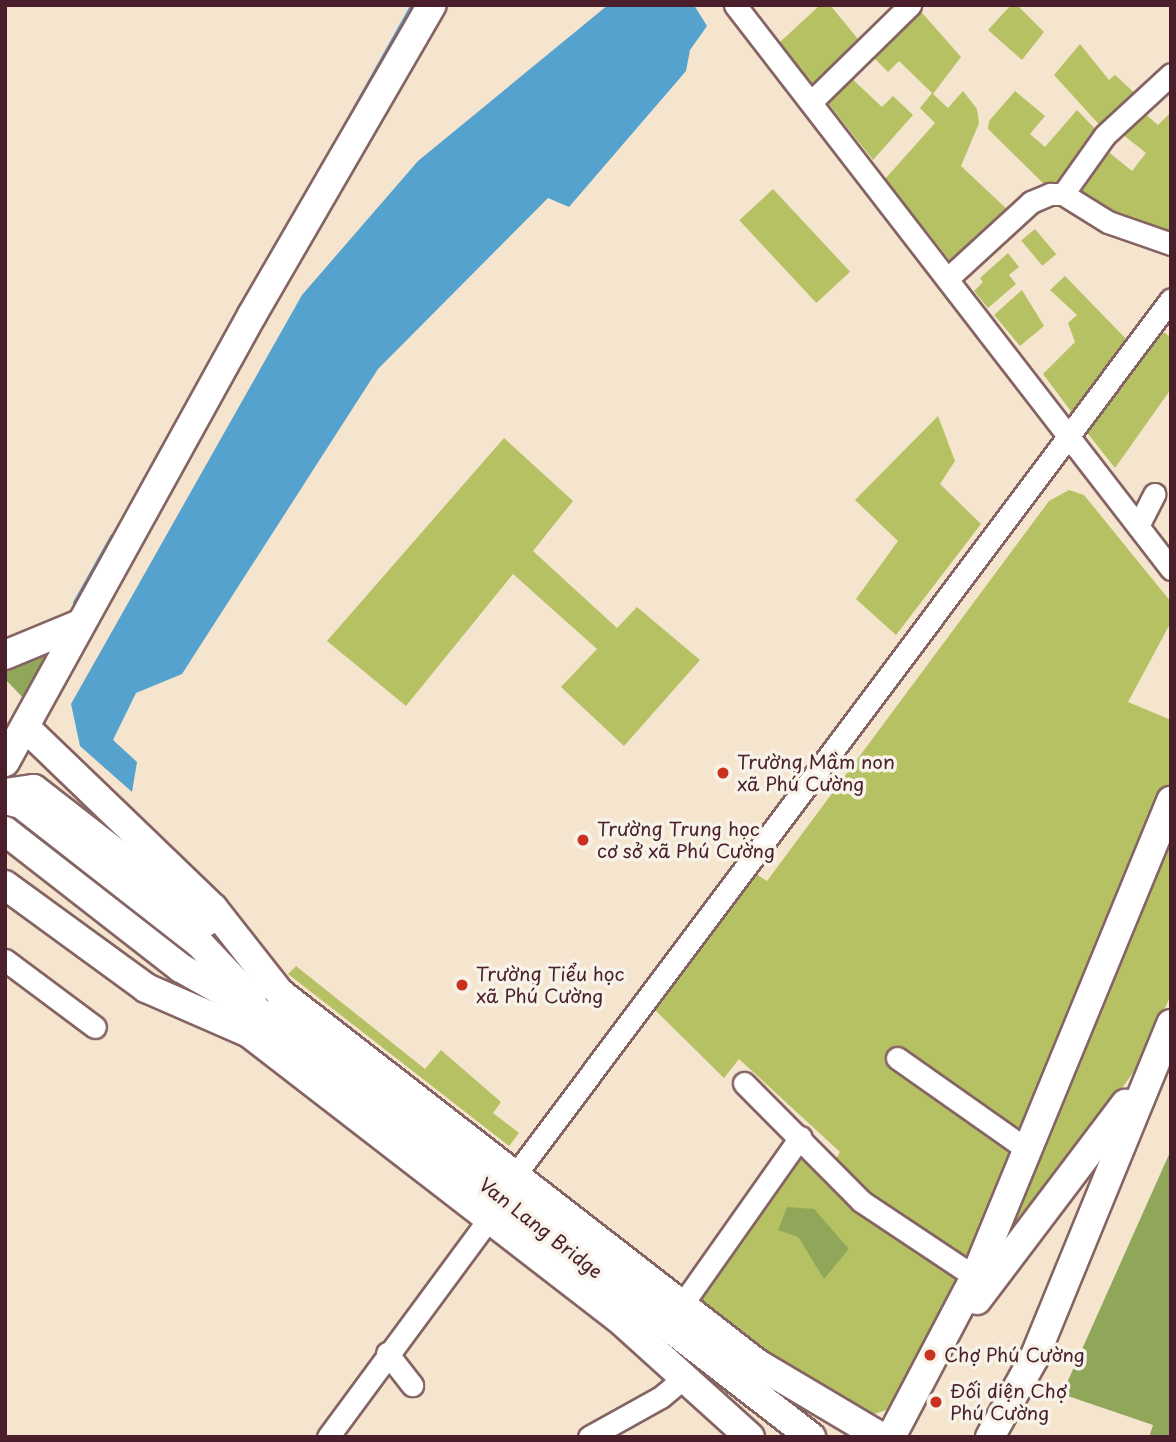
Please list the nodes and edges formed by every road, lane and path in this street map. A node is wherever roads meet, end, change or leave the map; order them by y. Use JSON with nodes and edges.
{"nodes":[{"id":1,"x":432,"y":5,"type":"edge"},
{"id":2,"x":735,"y":5,"type":"edge"},
{"id":3,"x":910,"y":5,"type":"edge"},
{"id":4,"x":1171,"y":74,"type":"edge"},
{"id":5,"x":811,"y":103,"type":"junction"},
{"id":6,"x":1063,"y":194,"type":"junction"},
{"id":7,"x":1171,"y":244,"type":"edge"},
{"id":8,"x":947,"y":279,"type":"junction"},
{"id":9,"x":1171,"y":299,"type":"edge"},
{"id":10,"x":1068,"y":436,"type":"junction"},
{"id":11,"x":1154,"y":494,"type":"dead end"},
{"id":12,"x":1138,"y":526,"type":"junction"},
{"id":13,"x":1171,"y":569,"type":"edge"},
{"id":14,"x":80,"y":624,"type":"junction"},
{"id":15,"x":5,"y":655,"type":"edge"},
{"id":16,"x":26,"y":728,"type":"junction"},
{"id":17,"x":5,"y":762,"type":"edge"},
{"id":18,"x":5,"y":793,"type":"edge"},
{"id":19,"x":5,"y":800,"type":"edge"},
{"id":20,"x":1171,"y":801,"type":"edge"},
{"id":21,"x":5,"y":831,"type":"edge"},
{"id":22,"x":5,"y":854,"type":"edge"},
{"id":23,"x":5,"y":885,"type":"edge"},
{"id":24,"x":5,"y":960,"type":"edge"},
{"id":25,"x":271,"y":1019,"type":"junction"},
{"id":26,"x":1171,"y":1024,"type":"edge"},
{"id":27,"x":95,"y":1027,"type":"dead end"},
{"id":28,"x":897,"y":1058,"type":"dead end"},
{"id":29,"x":1146,"y":1076,"type":"junction"},
{"id":30,"x":744,"y":1083,"type":"dead end"},
{"id":31,"x":800,"y":1137,"type":"junction"},
{"id":32,"x":1028,"y":1150,"type":"junction"},
{"id":33,"x":515,"y":1175,"type":"junction"},
{"id":34,"x":491,"y":1216,"type":"junction"},
{"id":35,"x":975,"y":1277,"type":"junction"},
{"id":36,"x":681,"y":1306,"type":"junction"},
{"id":37,"x":941,"y":1348,"type":"junction"},
{"id":38,"x":387,"y":1353,"type":"junction"},
{"id":39,"x":685,"y":1377,"type":"junction"},
{"id":40,"x":412,"y":1385,"type":"dead end"},
{"id":41,"x":592,"y":1436,"type":"edge"},
{"id":42,"x":328,"y":1437,"type":"edge"},
{"id":43,"x":750,"y":1437,"type":"edge"},
{"id":44,"x":811,"y":1437,"type":"edge"},
{"id":45,"x":881,"y":1437,"type":"edge"},
{"id":46,"x":891,"y":1437,"type":"edge"},
{"id":47,"x":990,"y":1437,"type":"edge"}],
"edges":[{"from":1,"to":14,"type":"main road"},
{"from":2,"to":5,"type":"street"},
{"from":3,"to":5,"type":"street"},
{"from":4,"to":6,"type":"street"},
{"from":5,"to":8,"type":"street"},
{"from":6,"to":7,"type":"street"},
{"from":6,"to":8,"type":"street"},
{"from":8,"to":10,"type":"street"},
{"from":9,"to":10,"type":"street"},
{"from":10,"to":12,"type":"street"},
{"from":10,"to":33,"type":"street"},
{"from":11,"to":12,"type":"street"},
{"from":12,"to":13,"type":"street"},
{"from":14,"to":15,"type":"main road"},
{"from":14,"to":16,"type":"main road"},
{"from":16,"to":17,"type":"main road"},
{"from":16,"to":33,"type":"main road"},
{"from":18,"to":25,"type":"main road"},
{"from":19,"to":25,"type":"main road"},
{"from":20,"to":32,"type":"main road"},
{"from":21,"to":25,"type":"main road"},
{"from":22,"to":25,"type":"main road"},
{"from":23,"to":34,"type":"main road"},
{"from":24,"to":27,"type":"street"},
{"from":25,"to":44,"type":"main road","name":"Van Lang Bridge"},
{"from":26,"to":29,"type":"main road"},
{"from":28,"to":32,"type":"street"},
{"from":29,"to":37,"type":"main road"},
{"from":29,"to":47,"type":"main road"},
{"from":30,"to":31,"type":"street"},
{"from":31,"to":35,"type":"street"},
{"from":31,"to":36,"type":"street"},
{"from":32,"to":35,"type":"main road"},
{"from":33,"to":36,"type":"main road"},
{"from":34,"to":38,"type":"street"},
{"from":34,"to":39,"type":"main road"},
{"from":35,"to":37,"type":"main road"},
{"from":36,"to":45,"type":"main road"},
{"from":37,"to":46,"type":"main road"},
{"from":38,"to":40,"type":"street"},
{"from":38,"to":42,"type":"street"},
{"from":39,"to":41,"type":"street"},
{"from":39,"to":43,"type":"main road"}]}
